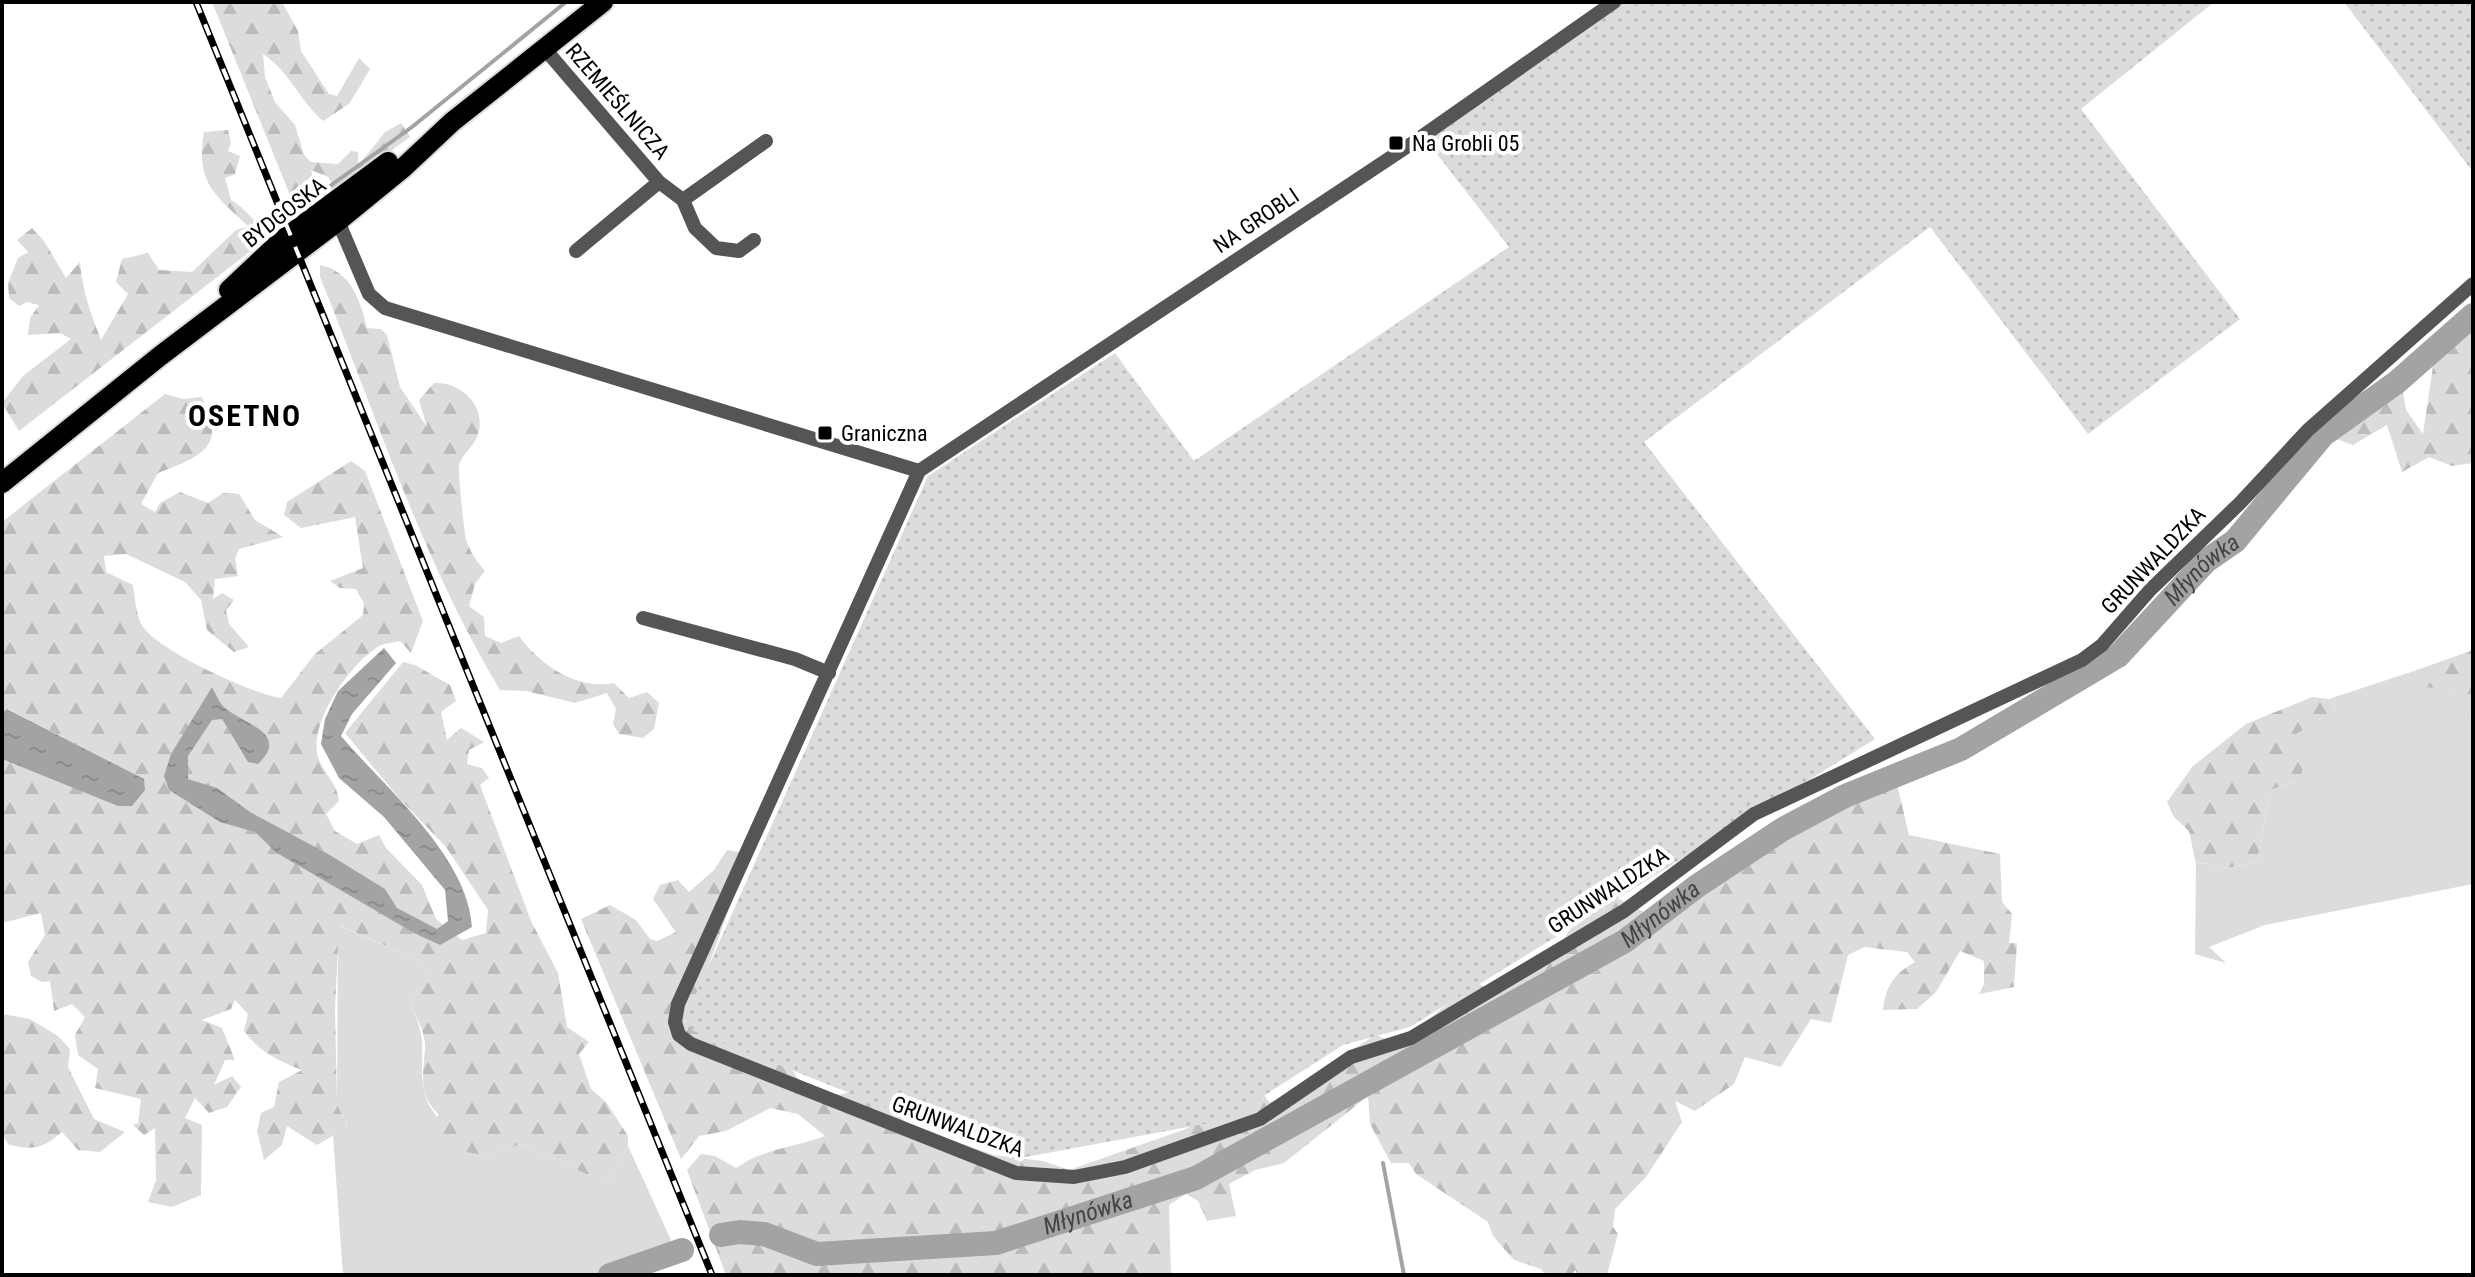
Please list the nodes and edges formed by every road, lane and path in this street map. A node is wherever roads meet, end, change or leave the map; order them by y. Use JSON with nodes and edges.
{"nodes":[{"id":1,"x":603,"y":2,"type":"edge"},
{"id":2,"x":1614,"y":2,"type":"edge"},
{"id":3,"x":544,"y":48,"type":"junction"},
{"id":4,"x":452,"y":122,"type":"junction"},
{"id":5,"x":766,"y":141,"type":"dead end"},
{"id":6,"x":659,"y":182,"type":"junction"},
{"id":7,"x":347,"y":193,"type":"junction"},
{"id":8,"x":683,"y":200,"type":"junction"},
{"id":9,"x":338,"y":221,"type":"junction"},
{"id":10,"x":754,"y":240,"type":"dead end"},
{"id":11,"x":576,"y":251,"type":"dead end"},
{"id":12,"x":2473,"y":284,"type":"edge"},
{"id":13,"x":160,"y":356,"type":"junction"},
{"id":14,"x":919,"y":471,"type":"junction"},
{"id":15,"x":2,"y":483,"type":"edge"},
{"id":16,"x":643,"y":618,"type":"dead end"},
{"id":17,"x":829,"y":673,"type":"junction"}],
"edges":[{"from":1,"to":3,"type":"main road","name":"BYDGOSKA"},
{"from":2,"to":14,"type":"street","name":"NA GROBLI"},
{"from":3,"to":4,"type":"main road","name":"BYDGOSKA"},
{"from":3,"to":6,"type":"street","name":"RZEMIEŚLNICZA"},
{"from":4,"to":7,"type":"main road","name":"BYDGOSKA"},
{"from":4,"to":9,"type":"main road","name":"BYDGOSKA"},
{"from":5,"to":8,"type":"street"},
{"from":6,"to":8,"type":"street","name":"RZEMIEŚLNICZA"},
{"from":6,"to":11,"type":"street","name":"RZEMIEŚLNICZA"},
{"from":7,"to":9,"type":"street"},
{"from":7,"to":13,"type":"main road","name":"BYDGOSKA"},
{"from":8,"to":10,"type":"street","name":"RZEMIEŚLNICZA"},
{"from":9,"to":13,"type":"main road","name":"BYDGOSKA"},
{"from":9,"to":14,"type":"street"},
{"from":12,"to":17,"type":"street","name":"GRUNWALDZKA"},
{"from":13,"to":15,"type":"main road","name":"BYDGOSKA"},
{"from":14,"to":17,"type":"street"},
{"from":16,"to":17,"type":"street"}]}
